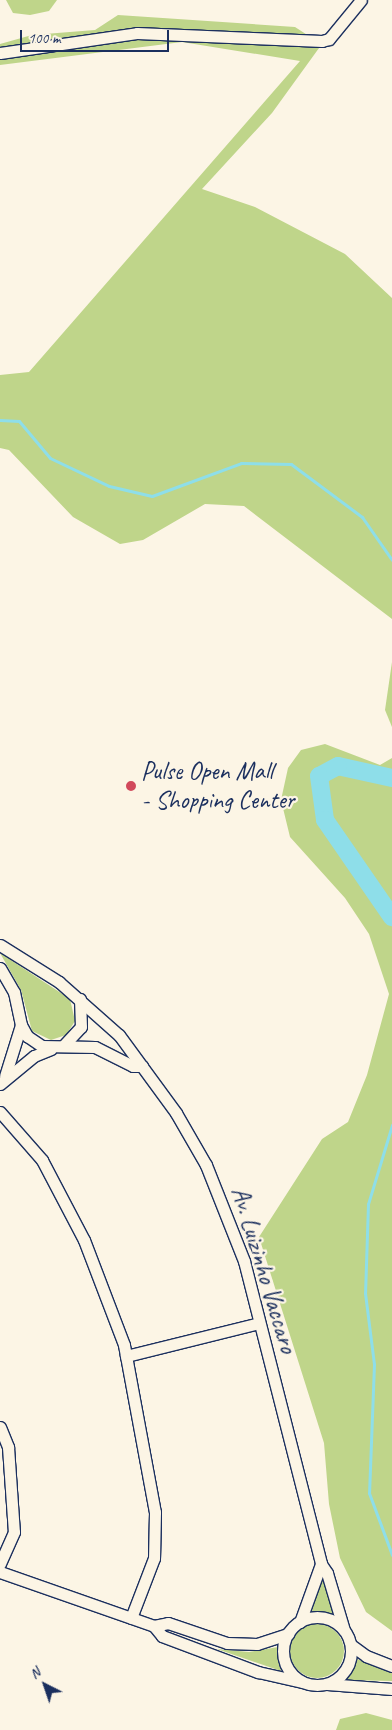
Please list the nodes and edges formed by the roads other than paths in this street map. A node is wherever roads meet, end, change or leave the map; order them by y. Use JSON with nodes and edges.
{"nodes":[{"id":1,"x":361,"y":0,"type":"edge"},
{"id":2,"x":0,"y":54,"type":"edge"},
{"id":3,"x":0,"y":945,"type":"edge"},
{"id":4,"x":0,"y":968,"type":"edge"},
{"id":5,"x":80,"y":998,"type":"junction"},
{"id":6,"x":20,"y":1025,"type":"junction"},
{"id":7,"x":58,"y":1047,"type":"junction"},
{"id":8,"x":142,"y":1066,"type":"junction"},
{"id":9,"x":3,"y":1080,"type":"edge"},
{"id":10,"x":0,"y":1112,"type":"edge"},
{"id":11,"x":260,"y":1323,"type":"junction"},
{"id":12,"x":126,"y":1356,"type":"junction"},
{"id":13,"x":0,"y":1427,"type":"edge"},
{"id":14,"x":0,"y":1564,"type":"edge"},
{"id":15,"x":321,"y":1564,"type":"junction"},
{"id":16,"x":0,"y":1572,"type":"edge"},
{"id":17,"x":131,"y":1618,"type":"junction"},
{"id":18,"x":300,"y":1622,"type":"junction"},
{"id":19,"x":154,"y":1626,"type":"junction"},
{"id":20,"x":344,"y":1630,"type":"junction"},
{"id":21,"x":288,"y":1634,"type":"junction"},
{"id":22,"x":351,"y":1645,"type":"junction"},
{"id":23,"x":392,"y":1666,"type":"edge"},
{"id":24,"x":303,"y":1683,"type":"junction"},
{"id":25,"x":327,"y":1684,"type":"junction"},
{"id":26,"x":392,"y":1689,"type":"edge"}],
"edges":[{"from":1,"to":2,"type":"street"},
{"from":3,"to":5,"type":"street","name":"Av. Luizinho Vaccaro"},
{"from":4,"to":6,"type":"street"},
{"from":5,"to":7,"type":"street"},
{"from":5,"to":8,"type":"street","name":"Av. Luizinho Vaccaro"},
{"from":6,"to":7,"type":"street"},
{"from":6,"to":9,"type":"street"},
{"from":7,"to":8,"type":"street"},
{"from":7,"to":9,"type":"street"},
{"from":8,"to":11,"type":"street","name":"Av. Luizinho Vaccaro"},
{"from":10,"to":12,"type":"street"},
{"from":11,"to":12,"type":"street"},
{"from":11,"to":15,"type":"street","name":"Av. Luizinho Vaccaro"},
{"from":12,"to":17,"type":"street"},
{"from":13,"to":14,"type":"street"},
{"from":15,"to":18,"type":"street"},
{"from":15,"to":20,"type":"street","name":"Av. Luizinho Vaccaro"},
{"from":16,"to":17,"type":"street"},
{"from":17,"to":19,"type":"street"},
{"from":18,"to":20,"type":"street"},
{"from":18,"to":21,"type":"street"},
{"from":19,"to":21,"type":"street"},
{"from":19,"to":24,"type":"street"},
{"from":20,"to":22,"type":"street"},
{"from":21,"to":24,"type":"street"},
{"from":22,"to":23,"type":"street"},
{"from":22,"to":25,"type":"street"},
{"from":24,"to":25,"type":"street"},
{"from":25,"to":26,"type":"street"}]}
